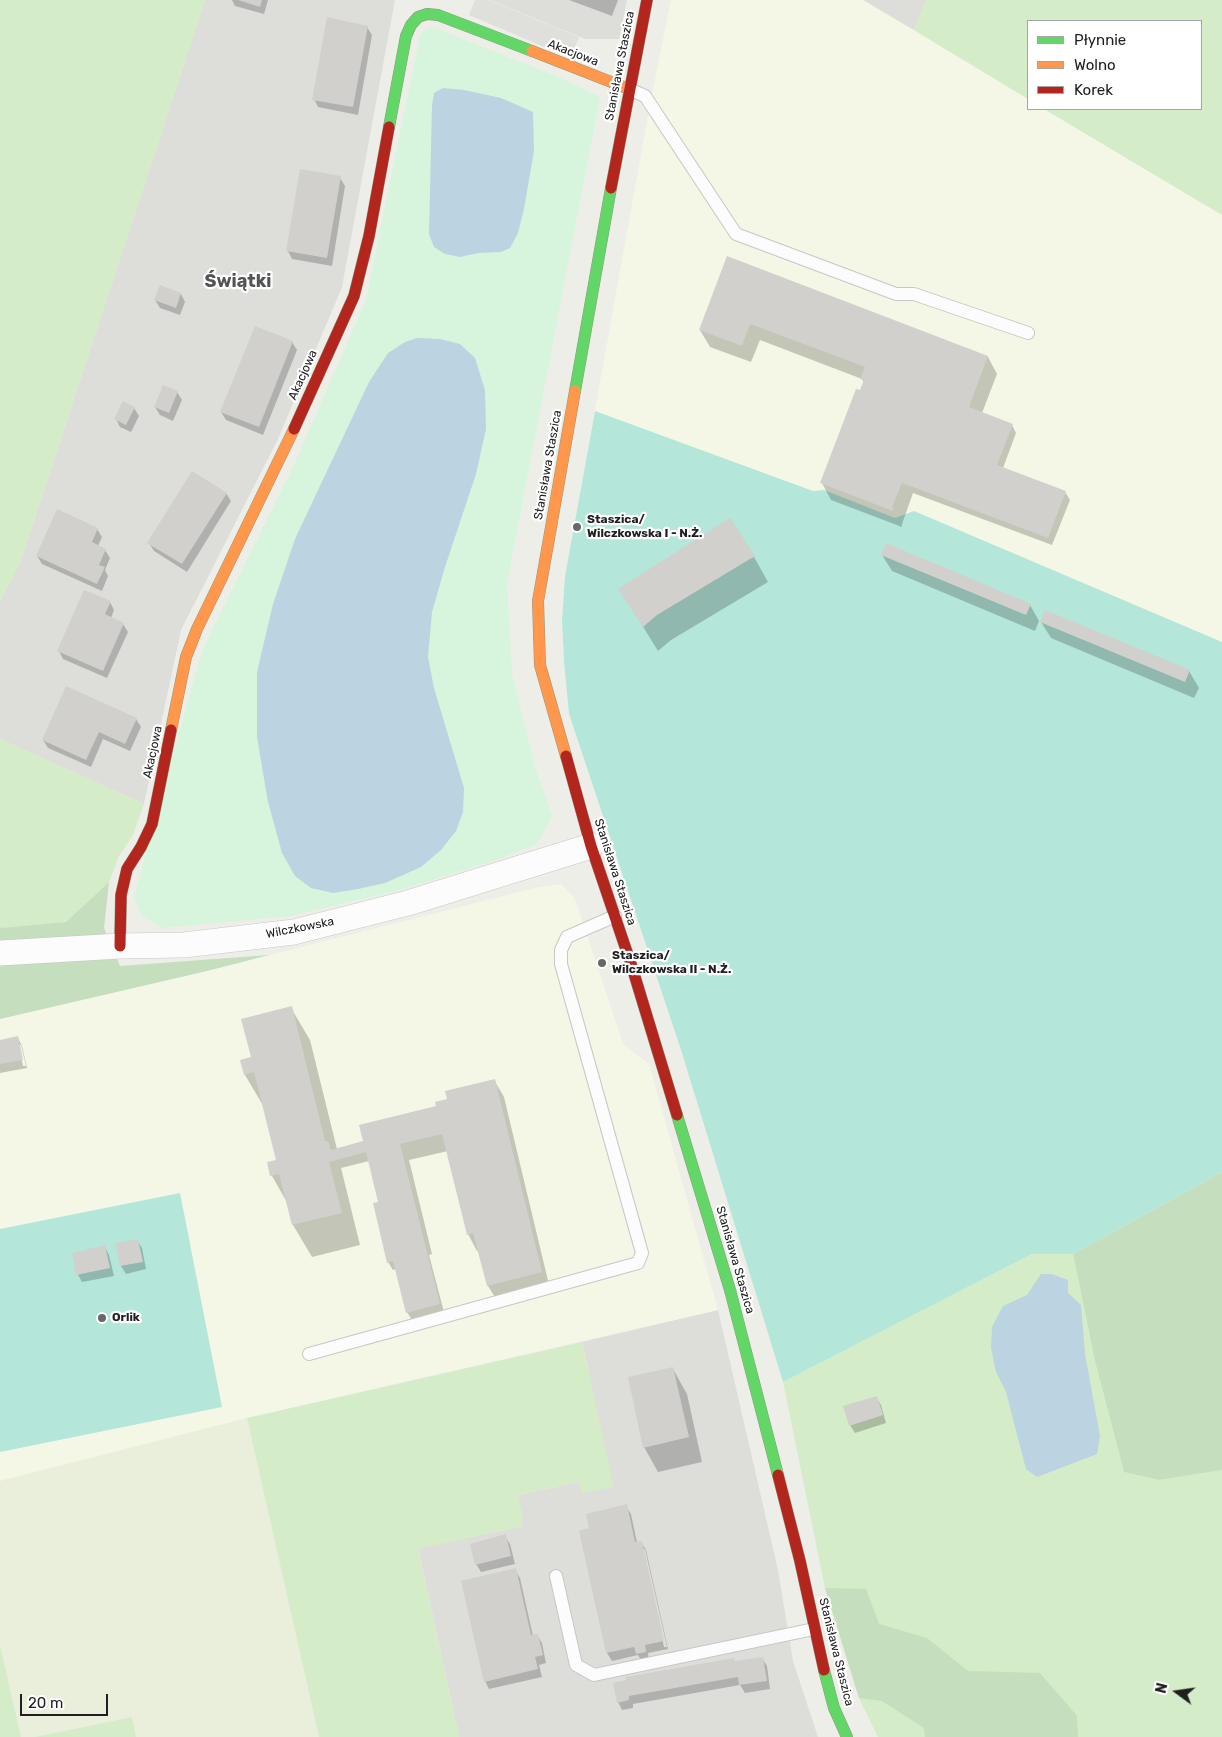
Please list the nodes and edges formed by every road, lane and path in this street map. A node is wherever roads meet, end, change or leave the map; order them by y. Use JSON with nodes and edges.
{"nodes":[{"id":1,"x":647,"y":0,"type":"edge"},
{"id":2,"x":629,"y":89,"type":"junction"},
{"id":3,"x":1028,"y":333,"type":"dead end"},
{"id":4,"x":591,"y":846,"type":"junction"},
{"id":5,"x":615,"y":916,"type":"junction"},
{"id":6,"x":120,"y":946,"type":"junction"},
{"id":7,"x":0,"y":953,"type":"edge"},
{"id":8,"x":309,"y":1354,"type":"dead end"},
{"id":9,"x":556,"y":1576,"type":"dead end"},
{"id":10,"x":814,"y":1630,"type":"junction"},
{"id":11,"x":847,"y":1737,"type":"edge"}],
"edges":[{"from":1,"to":2,"type":"street","name":"Stanisława Staszica"},
{"from":2,"to":3,"type":"lane"},
{"from":2,"to":4,"type":"street","name":"Stanisława Staszica"},
{"from":2,"to":6,"type":"street","name":"Akacjowa"},
{"from":4,"to":5,"type":"street","name":"Stanisława Staszica"},
{"from":4,"to":6,"type":"street","name":"Wilczkowska"},
{"from":5,"to":8,"type":"lane"},
{"from":5,"to":10,"type":"street","name":"Stanisława Staszica"},
{"from":6,"to":7,"type":"street","name":"Wilczkowska"},
{"from":9,"to":10,"type":"lane"},
{"from":10,"to":11,"type":"street","name":"Stanisława Staszica"}]}
